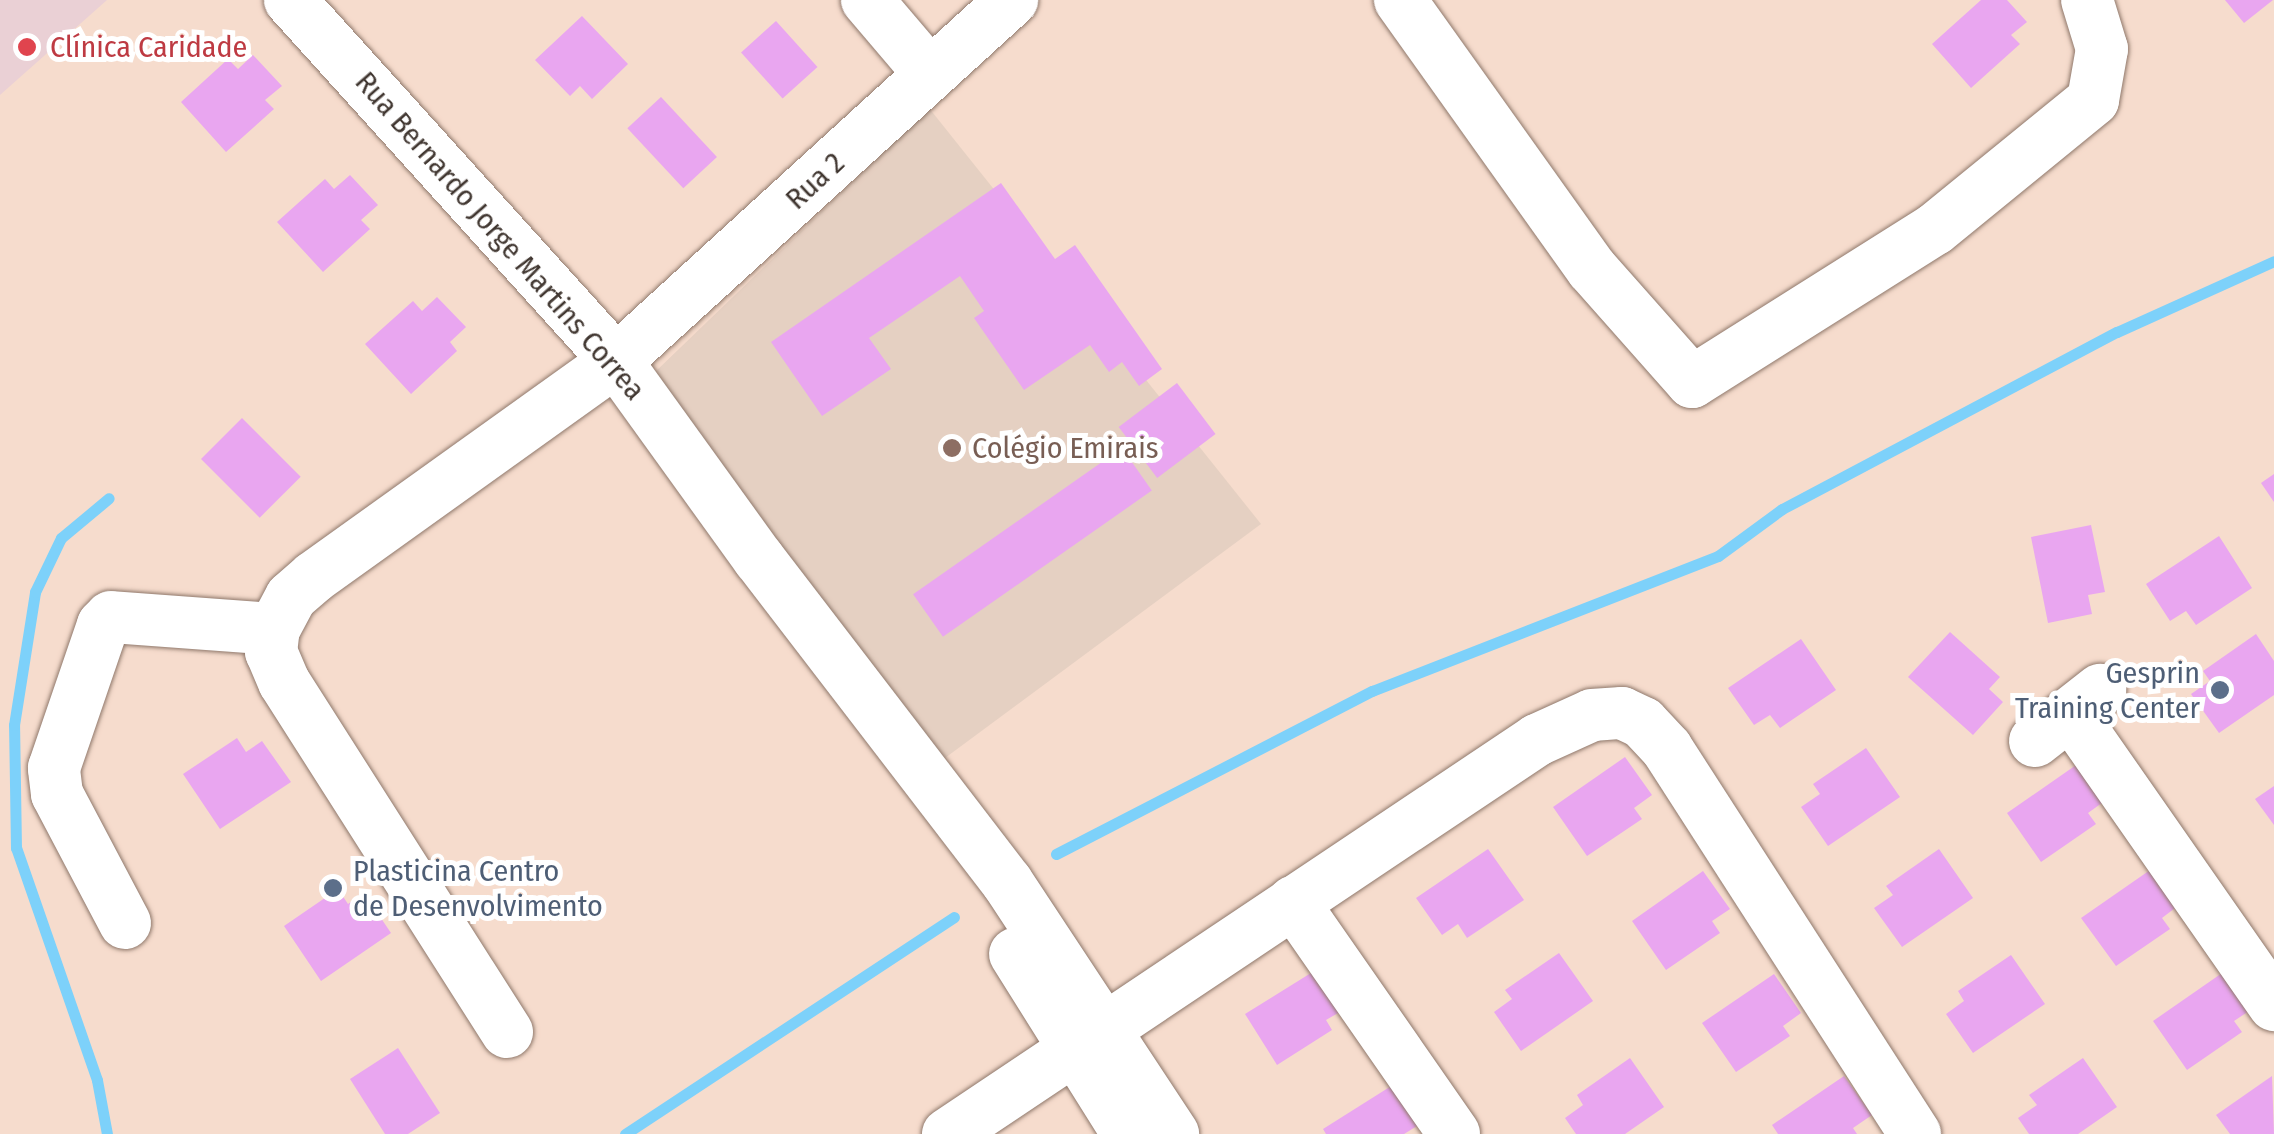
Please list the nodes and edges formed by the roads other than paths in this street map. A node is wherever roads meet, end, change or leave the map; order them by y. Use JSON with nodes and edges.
{"nodes":[{"id":1,"x":290,"y":0,"type":"edge"},
{"id":2,"x":867,"y":0,"type":"edge"},
{"id":3,"x":1012,"y":0,"type":"edge"},
{"id":4,"x":1400,"y":0,"type":"edge"},
{"id":5,"x":2087,"y":0,"type":"edge"},
{"id":6,"x":930,"y":74,"type":"junction"},
{"id":7,"x":616,"y":361,"type":"junction"},
{"id":8,"x":274,"y":629,"type":"junction"},
{"id":9,"x":2069,"y":715,"type":"dead end"},
{"id":10,"x":1293,"y":902,"type":"junction"},
{"id":11,"x":125,"y":922,"type":"dead end"},
{"id":12,"x":2274,"y":1005,"type":"edge"},
{"id":13,"x":507,"y":1032,"type":"dead end"},
{"id":14,"x":1087,"y":1040,"type":"junction"},
{"id":15,"x":948,"y":1134,"type":"edge"},
{"id":16,"x":1128,"y":1134,"type":"edge"},
{"id":17,"x":1173,"y":1134,"type":"edge"},
{"id":18,"x":1454,"y":1134,"type":"edge"},
{"id":19,"x":1914,"y":1134,"type":"edge"}],
"edges":[{"from":1,"to":7,"type":"street","name":"Rua Bernardo Jorge Martins Correa"},
{"from":2,"to":6,"type":"street"},
{"from":3,"to":6,"type":"street","name":"Rua 2"},
{"from":4,"to":5,"type":"street"},
{"from":6,"to":7,"type":"street","name":"Rua 2"},
{"from":7,"to":8,"type":"street","name":"Rua 2"},
{"from":7,"to":14,"type":"street","name":"Rua Bernardo Jorge Martins Correa"},
{"from":8,"to":11,"type":"street"},
{"from":8,"to":13,"type":"street"},
{"from":9,"to":12,"type":"street"},
{"from":10,"to":14,"type":"street"},
{"from":10,"to":18,"type":"street"},
{"from":10,"to":19,"type":"street"},
{"from":14,"to":15,"type":"street"},
{"from":14,"to":16,"type":"street","name":"Rua Bernardo Jorge Martins Correa"},
{"from":14,"to":17,"type":"street","name":"Rua Bernardo Jorge Martins Correa"}]}
